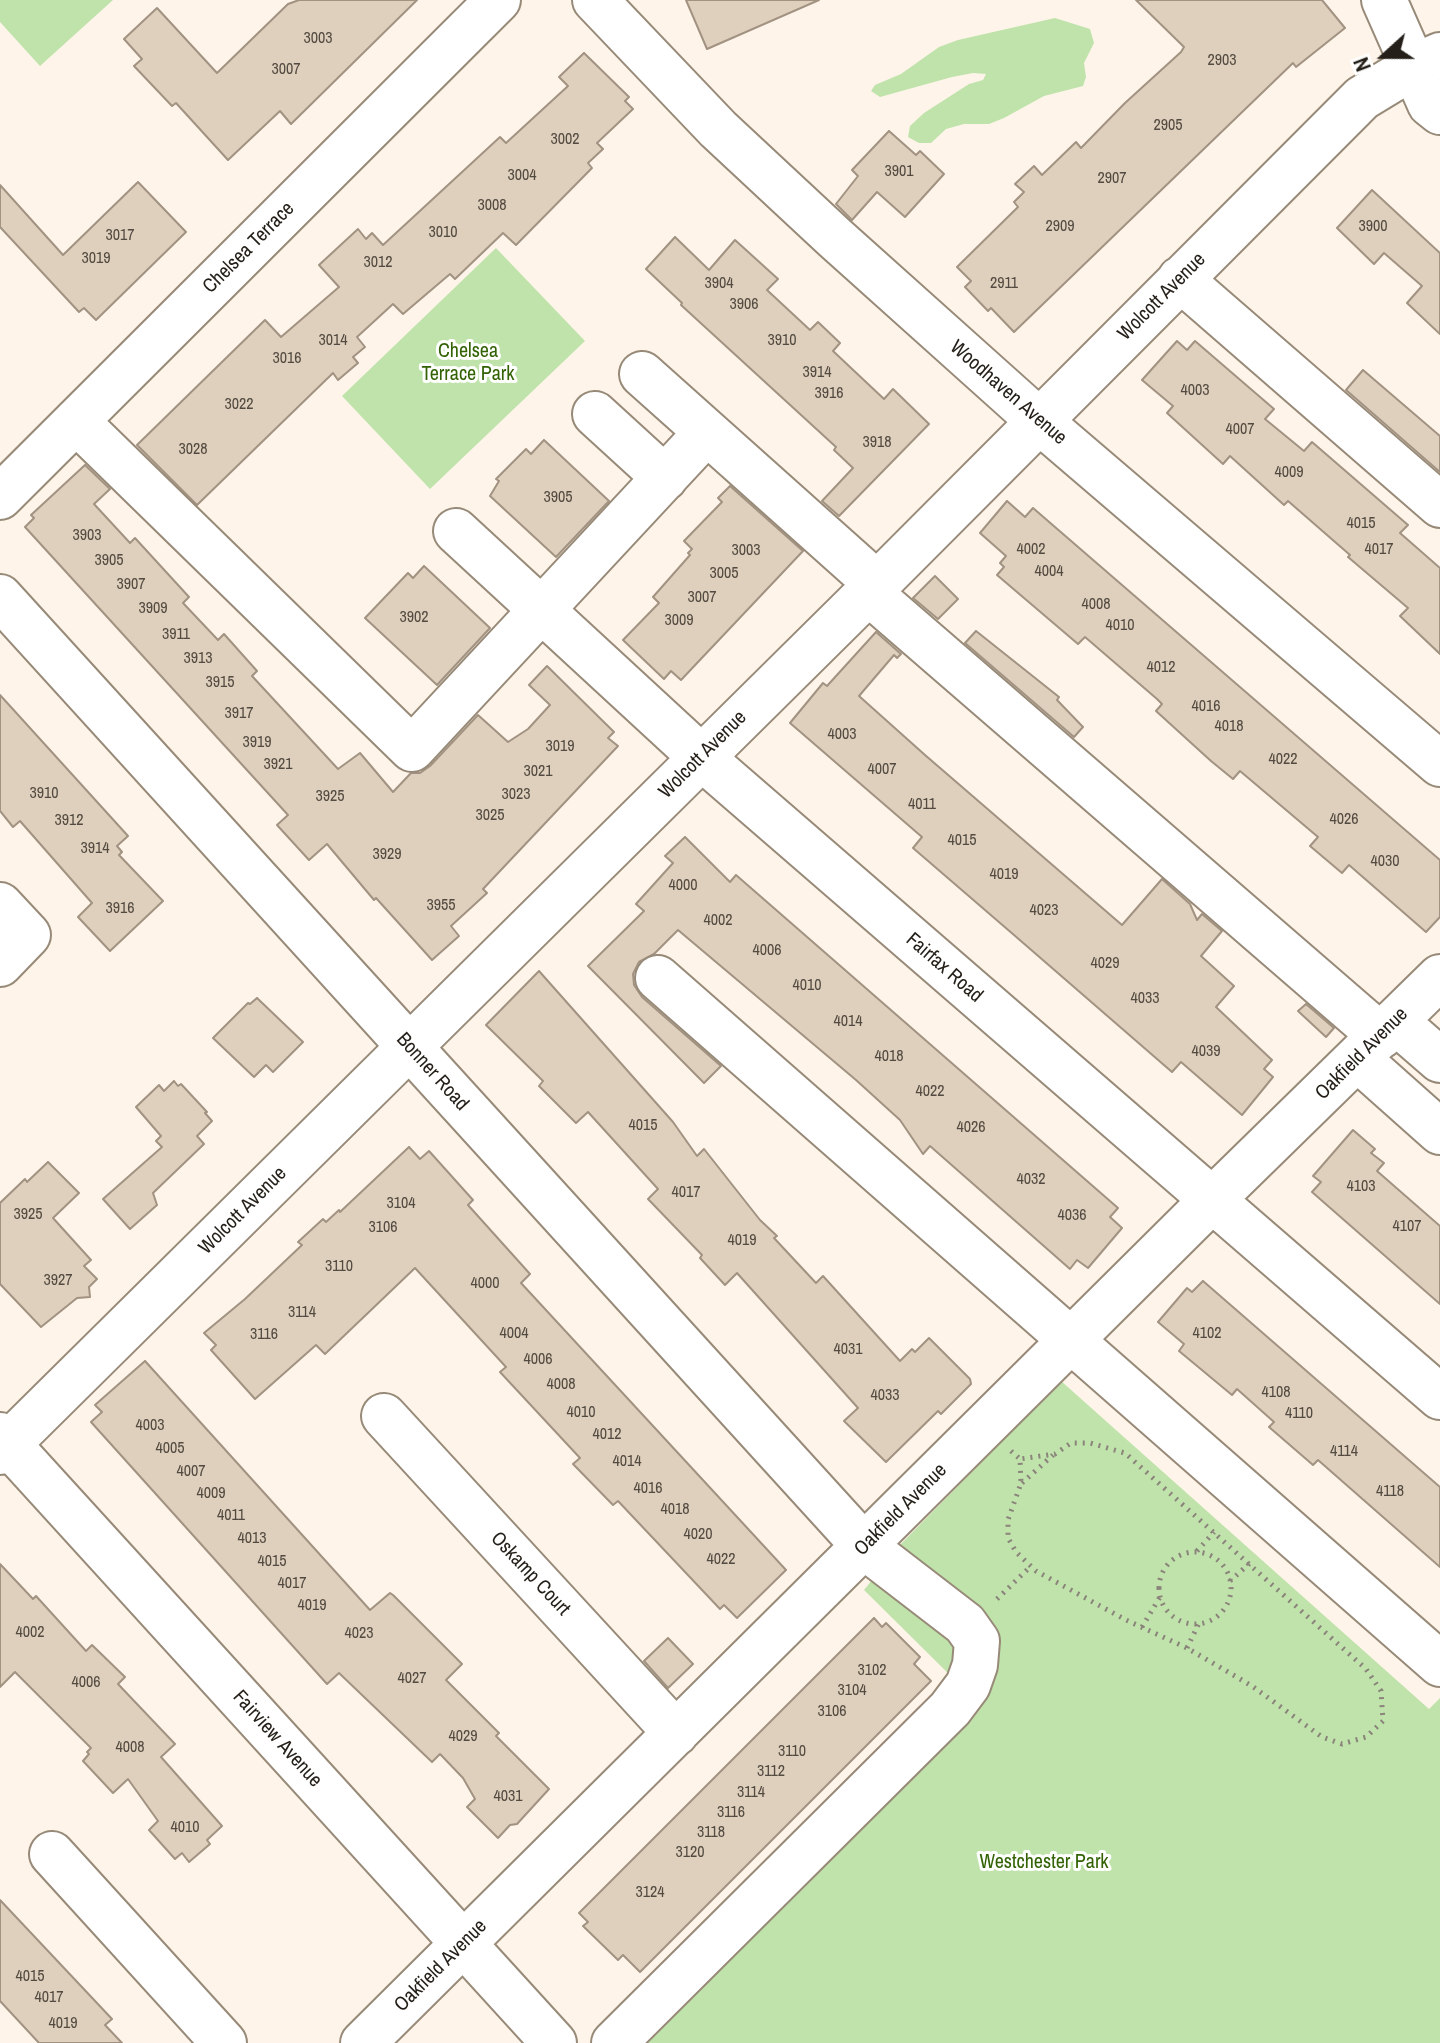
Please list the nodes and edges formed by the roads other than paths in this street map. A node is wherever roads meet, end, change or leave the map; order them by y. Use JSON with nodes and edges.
{"nodes":[{"id":1,"x":498,"y":0,"type":"edge"},
{"id":2,"x":595,"y":0,"type":"edge"},
{"id":3,"x":1384,"y":0,"type":"edge"},
{"id":4,"x":1427,"y":61,"type":"edge"},
{"id":5,"x":1440,"y":112,"type":"edge"},
{"id":6,"x":1180,"y":279,"type":"junction"},
{"id":7,"x":642,"y":374,"type":"dead end"},
{"id":8,"x":595,"y":414,"type":"dead end"},
{"id":9,"x":1038,"y":420,"type":"junction"},
{"id":10,"x":76,"y":421,"type":"junction"},
{"id":11,"x":707,"y":432,"type":"junction"},
{"id":12,"x":665,"y":478,"type":"junction"},
{"id":13,"x":0,"y":497,"type":"edge"},
{"id":14,"x":1440,"y":505,"type":"edge"},
{"id":15,"x":456,"y":531,"type":"dead end"},
{"id":16,"x":873,"y":588,"type":"junction"},
{"id":17,"x":0,"y":597,"type":"edge"},
{"id":18,"x":542,"y":610,"type":"junction"},
{"id":19,"x":701,"y":757,"type":"junction"},
{"id":20,"x":1440,"y":764,"type":"edge"},
{"id":21,"x":0,"y":905,"type":"edge"},
{"id":22,"x":0,"y":964,"type":"edge"},
{"id":23,"x":1440,"y":977,"type":"edge"},
{"id":24,"x":658,"y":978,"type":"dead end"},
{"id":25,"x":1378,"y":1039,"type":"junction"},
{"id":26,"x":409,"y":1046,"type":"junction"},
{"id":27,"x":1440,"y":1060,"type":"edge"},
{"id":28,"x":1440,"y":1132,"type":"edge"},
{"id":29,"x":1212,"y":1200,"type":"junction"},
{"id":30,"x":1071,"y":1342,"type":"junction"},
{"id":31,"x":1440,"y":1397,"type":"edge"},
{"id":32,"x":384,"y":1416,"type":"dead end"},
{"id":33,"x":3,"y":1444,"type":"edge"},
{"id":34,"x":865,"y":1547,"type":"junction"},
{"id":35,"x":1440,"y":1664,"type":"edge"},
{"id":36,"x":676,"y":1733,"type":"junction"},
{"id":37,"x":52,"y":1854,"type":"dead end"},
{"id":38,"x":463,"y":1944,"type":"junction"},
{"id":39,"x":224,"y":2043,"type":"edge"},
{"id":40,"x":363,"y":2043,"type":"edge"},
{"id":41,"x":554,"y":2043,"type":"edge"},
{"id":42,"x":614,"y":2043,"type":"edge"}],
"edges":[{"from":1,"to":10,"type":"street","name":"Chelsea Terrace"},
{"from":2,"to":9,"type":"street","name":"Woodhaven Avenue"},
{"from":3,"to":4,"type":"street"},
{"from":4,"to":5,"type":"street"},
{"from":4,"to":6,"type":"street","name":"Wolcott Avenue"},
{"from":6,"to":9,"type":"street","name":"Wolcott Avenue"},
{"from":6,"to":14,"type":"street"},
{"from":7,"to":11,"type":"street"},
{"from":8,"to":12,"type":"street"},
{"from":9,"to":16,"type":"street","name":"Wolcott Avenue"},
{"from":9,"to":20,"type":"street","name":"Woodhaven Avenue"},
{"from":10,"to":13,"type":"street","name":"Chelsea Terrace"},
{"from":10,"to":18,"type":"street"},
{"from":11,"to":12,"type":"street"},
{"from":11,"to":16,"type":"street"},
{"from":12,"to":18,"type":"street"},
{"from":15,"to":18,"type":"street","name":"Fairfax Road"},
{"from":16,"to":19,"type":"street","name":"Wolcott Avenue"},
{"from":16,"to":25,"type":"street"},
{"from":17,"to":26,"type":"street","name":"Bonner Road"},
{"from":18,"to":19,"type":"street","name":"Fairfax Road"},
{"from":19,"to":26,"type":"street","name":"Wolcott Avenue"},
{"from":19,"to":29,"type":"street","name":"Fairfax Road"},
{"from":21,"to":22,"type":"street"},
{"from":23,"to":25,"type":"street","name":"Oakfield Avenue"},
{"from":24,"to":30,"type":"street"},
{"from":25,"to":27,"type":"street"},
{"from":25,"to":28,"type":"street"},
{"from":25,"to":29,"type":"street","name":"Oakfield Avenue"},
{"from":26,"to":33,"type":"street","name":"Wolcott Avenue"},
{"from":26,"to":34,"type":"street","name":"Bonner Road"},
{"from":29,"to":30,"type":"street","name":"Oakfield Avenue"},
{"from":29,"to":31,"type":"street","name":"Fairfax Road"},
{"from":30,"to":34,"type":"street","name":"Oakfield Avenue"},
{"from":30,"to":35,"type":"street"},
{"from":32,"to":36,"type":"street","name":"Oskamp Court"},
{"from":33,"to":38,"type":"street","name":"Fairview Avenue"},
{"from":34,"to":36,"type":"street","name":"Oakfield Avenue"},
{"from":34,"to":42,"type":"street","name":"Bonner Road"},
{"from":36,"to":38,"type":"street","name":"Oakfield Avenue"},
{"from":37,"to":39,"type":"street"},
{"from":38,"to":40,"type":"street","name":"Oakfield Avenue"},
{"from":38,"to":41,"type":"street","name":"Fairview Avenue"}]}
